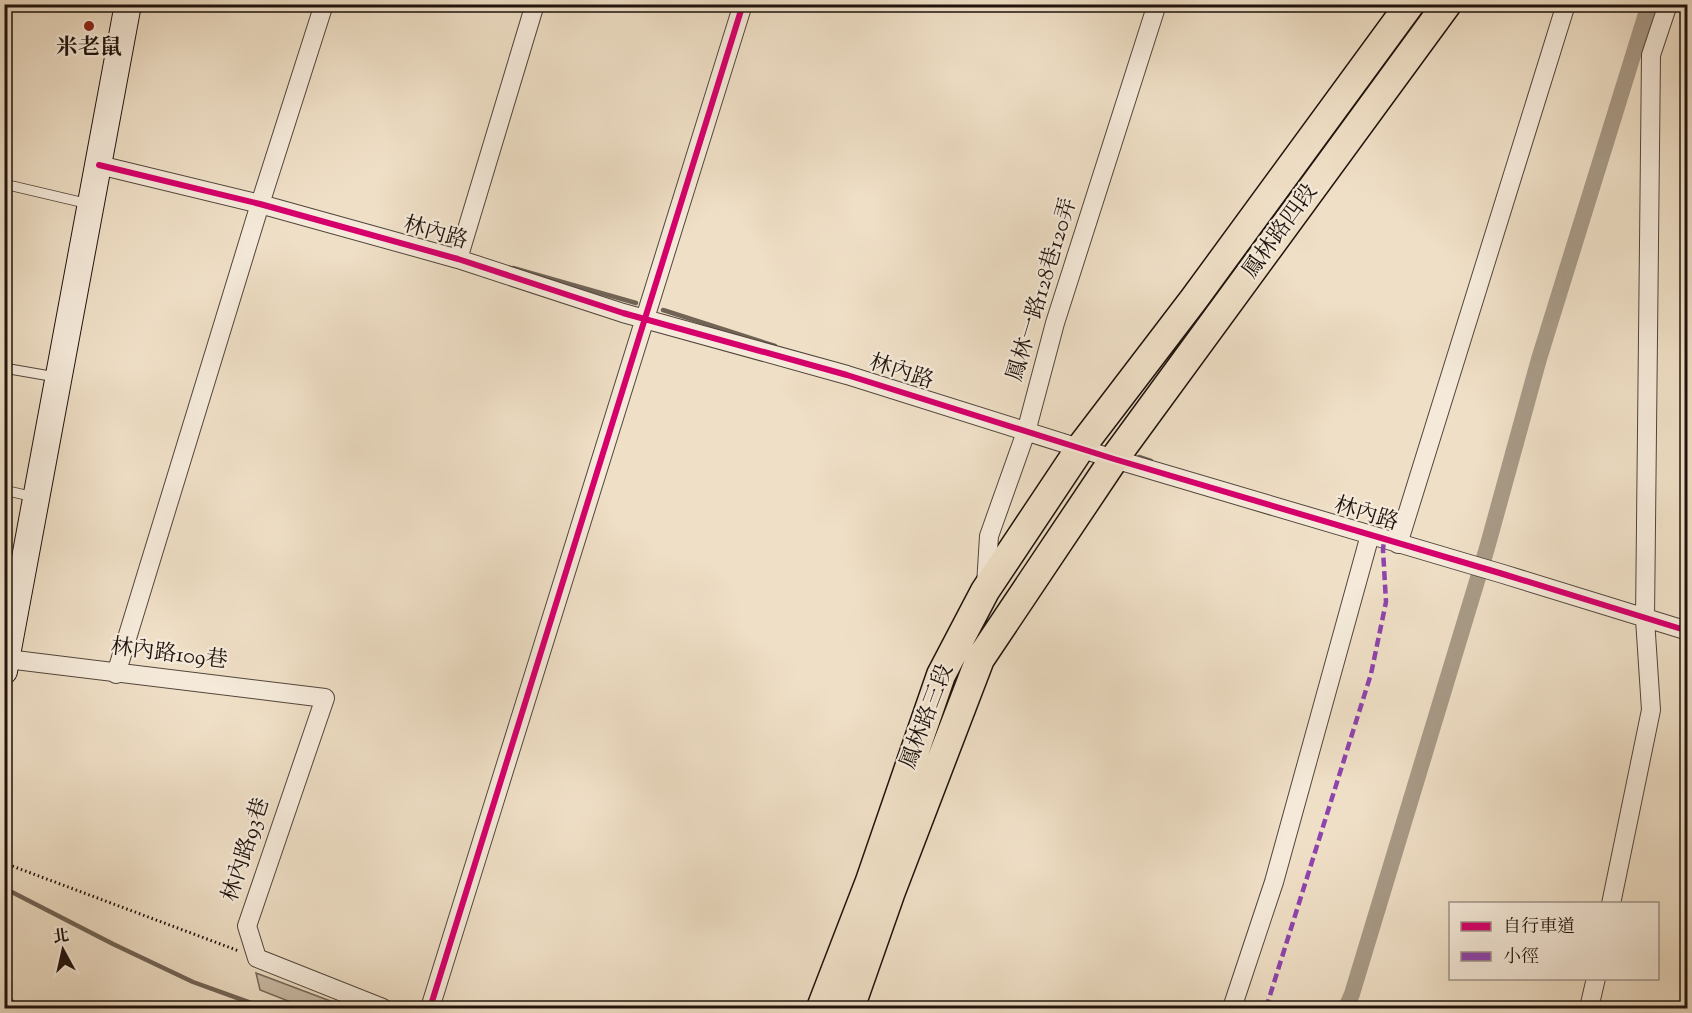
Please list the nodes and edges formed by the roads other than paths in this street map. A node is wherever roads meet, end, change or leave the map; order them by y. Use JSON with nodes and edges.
{"nodes":[{"id":1,"x":128,"y":4,"type":"edge"},
{"id":2,"x":324,"y":4,"type":"edge"},
{"id":3,"x":535,"y":4,"type":"edge"},
{"id":4,"x":743,"y":4,"type":"edge"},
{"id":5,"x":1157,"y":4,"type":"edge"},
{"id":6,"x":1410,"y":4,"type":"edge"},
{"id":7,"x":1447,"y":4,"type":"edge"},
{"id":8,"x":1566,"y":4,"type":"edge"},
{"id":9,"x":1668,"y":4,"type":"edge"},
{"id":10,"x":99,"y":165,"type":"junction"},
{"id":11,"x":4,"y":184,"type":"edge"},
{"id":12,"x":260,"y":204,"type":"junction"},
{"id":13,"x":92,"y":205,"type":"junction"},
{"id":14,"x":458,"y":259,"type":"junction"},
{"id":15,"x":646,"y":319,"type":"junction"},
{"id":16,"x":4,"y":368,"type":"edge"},
{"id":17,"x":58,"y":378,"type":"junction"},
{"id":18,"x":1026,"y":432,"type":"junction"},
{"id":19,"x":1080,"y":447,"type":"junction"},
{"id":20,"x":1114,"y":459,"type":"junction"},
{"id":21,"x":4,"y":490,"type":"edge"},
{"id":22,"x":36,"y":498,"type":"junction"},
{"id":23,"x":1370,"y":535,"type":"junction"},
{"id":24,"x":1398,"y":544,"type":"junction"},
{"id":25,"x":986,"y":591,"type":"junction"},
{"id":26,"x":1645,"y":619,"type":"junction"},
{"id":27,"x":1688,"y":631,"type":"edge"},
{"id":28,"x":6,"y":665,"type":"edge"},
{"id":29,"x":116,"y":674,"type":"junction"},
{"id":30,"x":325,"y":698,"type":"joint"},
{"id":31,"x":1611,"y":902,"type":"edge"},
{"id":32,"x":1596,"y":980,"type":"edge"},
{"id":33,"x":383,"y":1008,"type":"edge"},
{"id":34,"x":430,"y":1008,"type":"edge"},
{"id":35,"x":821,"y":1008,"type":"edge"},
{"id":36,"x":850,"y":1008,"type":"edge"},
{"id":37,"x":1232,"y":1008,"type":"edge"},
{"id":38,"x":1589,"y":1008,"type":"edge"}],
"edges":[{"from":1,"to":10,"type":"street"},
{"from":2,"to":12,"type":"street"},
{"from":3,"to":14,"type":"street"},
{"from":4,"to":15,"type":"street"},
{"from":5,"to":18,"type":"street","name":"鳳林一路128巷120弄"},
{"from":6,"to":19,"type":"main road","name":"鳳林路四段"},
{"from":7,"to":20,"type":"main road","name":"鳳林路四段"},
{"from":8,"to":24,"type":"street"},
{"from":9,"to":26,"type":"street"},
{"from":10,"to":12,"type":"street","name":"林內路"},
{"from":10,"to":13,"type":"street"},
{"from":11,"to":13,"type":"lane"},
{"from":12,"to":14,"type":"street","name":"林內路"},
{"from":12,"to":29,"type":"street"},
{"from":13,"to":17,"type":"street"},
{"from":14,"to":15,"type":"street","name":"林內路"},
{"from":15,"to":18,"type":"street","name":"林內路"},
{"from":15,"to":34,"type":"street"},
{"from":16,"to":17,"type":"lane"},
{"from":17,"to":22,"type":"street"},
{"from":18,"to":19,"type":"street","name":"林內路"},
{"from":18,"to":25,"type":"street","name":"鳳林一路128巷120弄"},
{"from":19,"to":20,"type":"street","name":"林內路"},
{"from":19,"to":25,"type":"main road","name":"鳳林路三段"},
{"from":20,"to":23,"type":"street","name":"林內路"},
{"from":20,"to":36,"type":"main road","name":"鳳林路三段"},
{"from":21,"to":22,"type":"lane"},
{"from":22,"to":28,"type":"street"},
{"from":23,"to":24,"type":"street","name":"林內路"},
{"from":23,"to":37,"type":"street"},
{"from":24,"to":26,"type":"street","name":"林內路"},
{"from":25,"to":35,"type":"main road","name":"鳳林路三段"},
{"from":26,"to":27,"type":"street","name":"林內路"},
{"from":26,"to":31,"type":"street"},
{"from":28,"to":29,"type":"street","name":"林內路109巷"},
{"from":29,"to":30,"type":"street","name":"林內路109巷"},
{"from":30,"to":33,"type":"street","name":"林內路93巷"},
{"from":32,"to":38,"type":"street"}]}
